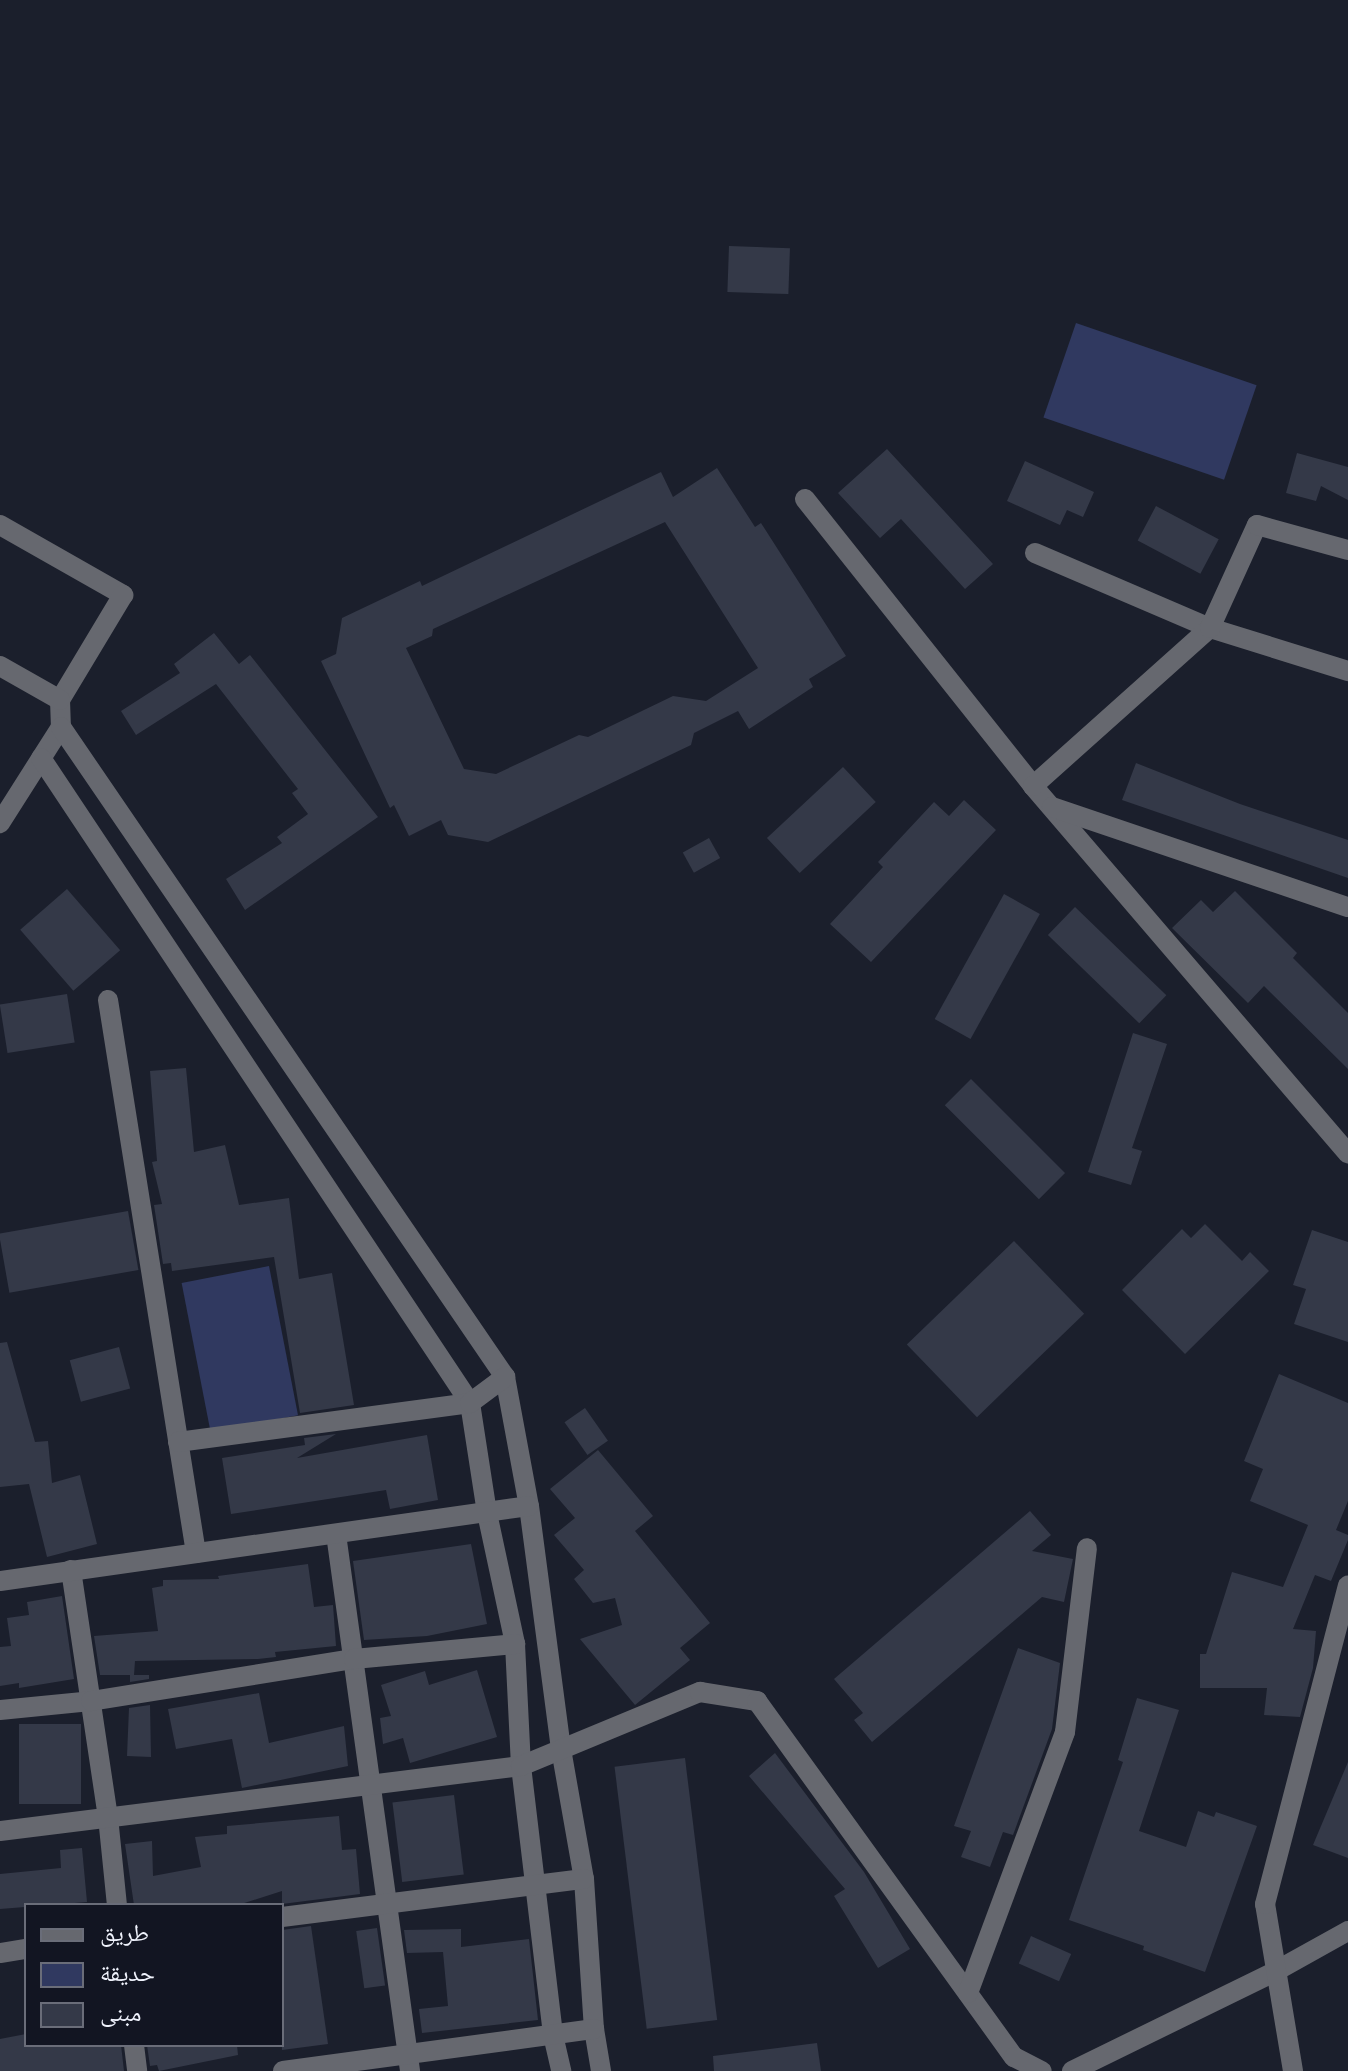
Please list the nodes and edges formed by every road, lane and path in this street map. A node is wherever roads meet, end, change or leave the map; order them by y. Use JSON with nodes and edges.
{"nodes":[{"id":1,"x":805,"y":499,"type":"dead end"},
{"id":2,"x":0,"y":525,"type":"edge"},
{"id":3,"x":1348,"y":550,"type":"edge"},
{"id":4,"x":1035,"y":553,"type":"dead end"},
{"id":5,"x":1210,"y":628,"type":"junction"},
{"id":6,"x":0,"y":666,"type":"edge"},
{"id":7,"x":1348,"y":671,"type":"edge"},
{"id":8,"x":60,"y":700,"type":"junction"},
{"id":9,"x":61,"y":727,"type":"junction"},
{"id":10,"x":41,"y":758,"type":"junction"},
{"id":11,"x":1033,"y":786,"type":"junction"},
{"id":12,"x":1050,"y":806,"type":"junction"},
{"id":13,"x":2,"y":817,"type":"edge"},
{"id":14,"x":1348,"y":907,"type":"edge"},
{"id":15,"x":108,"y":1000,"type":"dead end"},
{"id":16,"x":1348,"y":1154,"type":"edge"},
{"id":17,"x":505,"y":1377,"type":"junction"},
{"id":18,"x":470,"y":1403,"type":"junction"},
{"id":19,"x":178,"y":1442,"type":"junction"},
{"id":20,"x":529,"y":1506,"type":"junction"},
{"id":21,"x":487,"y":1513,"type":"junction"},
{"id":22,"x":336,"y":1534,"type":"junction"},
{"id":23,"x":1087,"y":1548,"type":"dead end"},
{"id":24,"x":196,"y":1553,"type":"junction"},
{"id":25,"x":71,"y":1570,"type":"junction"},
{"id":26,"x":0,"y":1581,"type":"edge"},
{"id":27,"x":1348,"y":1586,"type":"edge"},
{"id":28,"x":515,"y":1644,"type":"junction"},
{"id":29,"x":354,"y":1659,"type":"junction"},
{"id":30,"x":91,"y":1701,"type":"junction"},
{"id":31,"x":0,"y":1710,"type":"edge"},
{"id":32,"x":561,"y":1749,"type":"junction"},
{"id":33,"x":521,"y":1766,"type":"junction"},
{"id":34,"x":373,"y":1785,"type":"junction"},
{"id":35,"x":108,"y":1817,"type":"junction"},
{"id":36,"x":0,"y":1831,"type":"edge"},
{"id":37,"x":584,"y":1879,"type":"junction"},
{"id":38,"x":535,"y":1884,"type":"junction"},
{"id":39,"x":117,"y":1903,"type":"edge"},
{"id":40,"x":386,"y":1903,"type":"junction"},
{"id":41,"x":284,"y":1917,"type":"edge"},
{"id":42,"x":1348,"y":1931,"type":"edge"},
{"id":43,"x":24,"y":1949,"type":"edge"},
{"id":44,"x":0,"y":1953,"type":"edge"},
{"id":45,"x":1276,"y":1971,"type":"junction"},
{"id":46,"x":968,"y":1993,"type":"junction"},
{"id":47,"x":594,"y":2029,"type":"junction"},
{"id":48,"x":553,"y":2035,"type":"junction"},
{"id":49,"x":134,"y":2047,"type":"edge"},
{"id":50,"x":409,"y":2063,"type":"edge"},
{"id":51,"x":137,"y":2071,"type":"edge"},
{"id":52,"x":283,"y":2071,"type":"edge"},
{"id":53,"x":561,"y":2071,"type":"edge"},
{"id":54,"x":601,"y":2071,"type":"edge"},
{"id":55,"x":1042,"y":2071,"type":"edge"},
{"id":56,"x":1072,"y":2071,"type":"edge"},
{"id":57,"x":1293,"y":2071,"type":"edge"}],
"edges":[{"from":1,"to":11,"type":"street"},
{"from":2,"to":8,"type":"street"},
{"from":3,"to":5,"type":"street"},
{"from":4,"to":5,"type":"street"},
{"from":5,"to":7,"type":"street"},
{"from":5,"to":11,"type":"street"},
{"from":6,"to":8,"type":"street"},
{"from":8,"to":9,"type":"street"},
{"from":9,"to":10,"type":"street"},
{"from":9,"to":17,"type":"street"},
{"from":10,"to":13,"type":"street"},
{"from":10,"to":18,"type":"street"},
{"from":11,"to":12,"type":"street"},
{"from":12,"to":14,"type":"street"},
{"from":12,"to":16,"type":"street"},
{"from":15,"to":19,"type":"street"},
{"from":17,"to":18,"type":"street"},
{"from":17,"to":20,"type":"street"},
{"from":18,"to":19,"type":"street"},
{"from":18,"to":21,"type":"street"},
{"from":19,"to":24,"type":"street"},
{"from":20,"to":21,"type":"street"},
{"from":20,"to":32,"type":"street"},
{"from":21,"to":22,"type":"street"},
{"from":21,"to":28,"type":"street"},
{"from":22,"to":24,"type":"street"},
{"from":22,"to":29,"type":"street"},
{"from":23,"to":46,"type":"street"},
{"from":24,"to":25,"type":"street"},
{"from":25,"to":26,"type":"street"},
{"from":25,"to":30,"type":"street"},
{"from":27,"to":45,"type":"street"},
{"from":28,"to":29,"type":"street"},
{"from":28,"to":33,"type":"street"},
{"from":29,"to":30,"type":"street"},
{"from":29,"to":34,"type":"street"},
{"from":30,"to":31,"type":"street"},
{"from":30,"to":35,"type":"street"},
{"from":32,"to":33,"type":"street"},
{"from":32,"to":37,"type":"street"},
{"from":32,"to":46,"type":"street"},
{"from":33,"to":34,"type":"street"},
{"from":33,"to":38,"type":"street"},
{"from":34,"to":35,"type":"street"},
{"from":34,"to":40,"type":"street"},
{"from":35,"to":36,"type":"street"},
{"from":35,"to":39,"type":"street"},
{"from":37,"to":38,"type":"street"},
{"from":37,"to":47,"type":"street"},
{"from":38,"to":40,"type":"street"},
{"from":38,"to":48,"type":"street"},
{"from":40,"to":41,"type":"street"},
{"from":40,"to":50,"type":"street"},
{"from":42,"to":45,"type":"street"},
{"from":43,"to":44,"type":"street"},
{"from":45,"to":56,"type":"street"},
{"from":45,"to":57,"type":"street"},
{"from":46,"to":55,"type":"street"},
{"from":47,"to":48,"type":"street"},
{"from":47,"to":54,"type":"street"},
{"from":48,"to":50,"type":"street"},
{"from":48,"to":53,"type":"street"},
{"from":49,"to":51,"type":"street"},
{"from":50,"to":52,"type":"street"}]}
